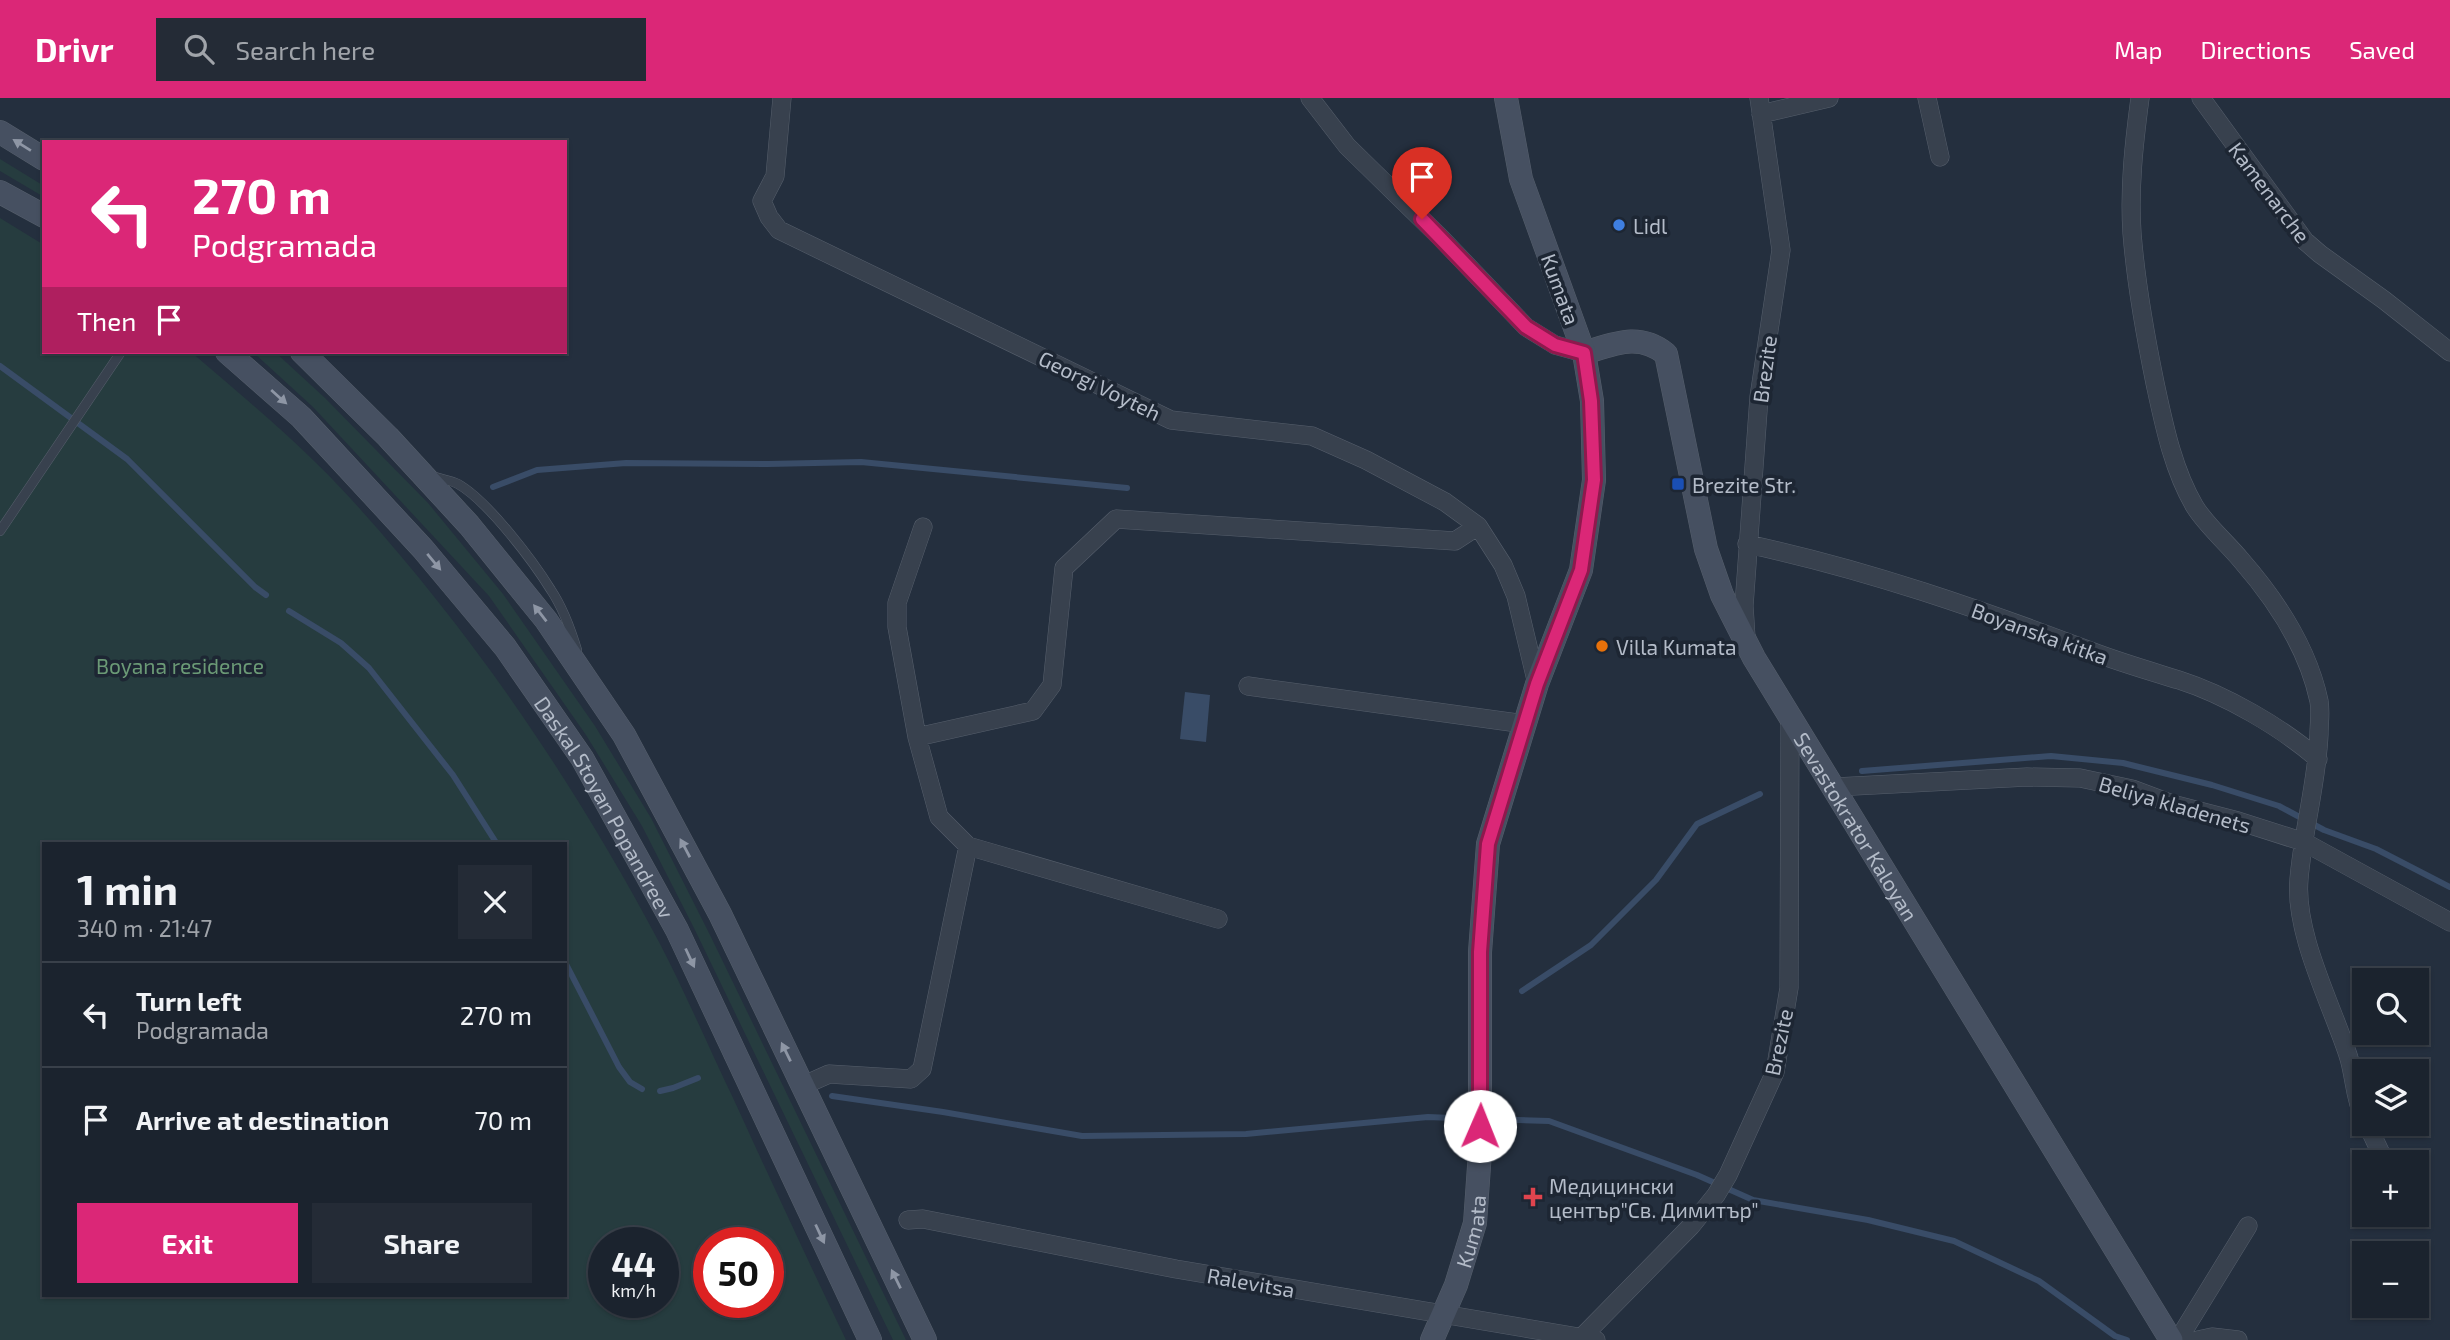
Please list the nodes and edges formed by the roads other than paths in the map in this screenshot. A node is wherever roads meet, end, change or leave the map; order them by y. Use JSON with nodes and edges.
{"nodes":[{"id":1,"x":782,"y":98,"type":"edge"},
{"id":2,"x":1310,"y":98,"type":"edge"},
{"id":3,"x":1506,"y":98,"type":"edge"},
{"id":4,"x":1829,"y":98,"type":"edge"},
{"id":5,"x":1927,"y":98,"type":"edge"},
{"id":6,"x":2140,"y":98,"type":"edge"},
{"id":7,"x":2201,"y":98,"type":"edge"},
{"id":8,"x":1760,"y":106,"type":"edge"},
{"id":9,"x":0,"y":132,"type":"edge"},
{"id":10,"x":1940,"y":157,"type":"dead end"},
{"id":11,"x":42,"y":158,"type":"edge"},
{"id":12,"x":0,"y":192,"type":"edge"},
{"id":13,"x":42,"y":215,"type":"edge"},
{"id":14,"x":2450,"y":352,"type":"edge"},
{"id":15,"x":1584,"y":353,"type":"junction"},
{"id":16,"x":120,"y":354,"type":"edge"},
{"id":17,"x":229,"y":354,"type":"edge"},
{"id":18,"x":304,"y":354,"type":"edge"},
{"id":19,"x":1478,"y":526,"type":"junction"},
{"id":20,"x":923,"y":527,"type":"dead end"},
{"id":21,"x":0,"y":531,"type":"edge"},
{"id":22,"x":1747,"y":544,"type":"junction"},
{"id":23,"x":1746,"y":641,"type":"junction"},
{"id":24,"x":1537,"y":684,"type":"junction"},
{"id":25,"x":1248,"y":686,"type":"dead end"},
{"id":26,"x":1790,"y":719,"type":"junction"},
{"id":27,"x":1525,"y":724,"type":"junction"},
{"id":28,"x":922,"y":735,"type":"junction"},
{"id":29,"x":2318,"y":759,"type":"junction"},
{"id":30,"x":1835,"y":787,"type":"junction"},
{"id":31,"x":2304,"y":842,"type":"junction"},
{"id":32,"x":968,"y":846,"type":"junction"},
{"id":33,"x":1218,"y":919,"type":"dead end"},
{"id":34,"x":2450,"y":922,"type":"edge"},
{"id":35,"x":2352,"y":1076,"type":"edge"},
{"id":36,"x":802,"y":1086,"type":"junction"},
{"id":37,"x":908,"y":1220,"type":"dead end"},
{"id":38,"x":2248,"y":1226,"type":"dead end"},
{"id":39,"x":1444,"y":1315,"type":"junction"},
{"id":40,"x":1586,"y":1339,"type":"edge"},
{"id":41,"x":870,"y":1340,"type":"edge"},
{"id":42,"x":925,"y":1340,"type":"edge"},
{"id":43,"x":1432,"y":1340,"type":"edge"},
{"id":44,"x":2171,"y":1340,"type":"edge"},
{"id":45,"x":2178,"y":1340,"type":"edge"},
{"id":46,"x":2198,"y":1340,"type":"edge"},
{"id":47,"x":2238,"y":1340,"type":"edge"}],
"edges":[{"from":1,"to":19,"type":"street","name":"Georgi Voyteh"},
{"from":2,"to":15,"type":"street"},
{"from":3,"to":15,"type":"main road","name":"Kumata"},
{"from":4,"to":8,"type":"street"},
{"from":5,"to":10,"type":"street"},
{"from":6,"to":29,"type":"street"},
{"from":7,"to":14,"type":"street","name":"Kamenarche"},
{"from":8,"to":22,"type":"street","name":"Brezite"},
{"from":11,"to":9,"type":"main road","one_way":true},
{"from":12,"to":13,"type":"main road"},
{"from":15,"to":23,"type":"main road","name":"Sevastokrator Kaloyan"},
{"from":15,"to":24,"type":"main road","name":"Kumata"},
{"from":16,"to":21,"type":"lane"},
{"from":17,"to":41,"type":"main road","name":"Daskal Stoyan Popandreev","one_way":true},
{"from":36,"to":18,"type":"main road","one_way":true},
{"from":19,"to":24,"type":"street","name":"Georgi Voyteh"},
{"from":19,"to":28,"type":"street"},
{"from":20,"to":28,"type":"street"},
{"from":22,"to":23,"type":"street","name":"Brezite"},
{"from":22,"to":29,"type":"street","name":"Boyanska kitka"},
{"from":23,"to":26,"type":"main road","name":"Sevastokrator Kaloyan"},
{"from":24,"to":27,"type":"main road","name":"Kumata"},
{"from":25,"to":27,"type":"street"},
{"from":26,"to":30,"type":"main road","name":"Sevastokrator Kaloyan"},
{"from":26,"to":40,"type":"street","name":"Brezite"},
{"from":27,"to":39,"type":"main road","name":"Kumata"},
{"from":28,"to":32,"type":"street"},
{"from":29,"to":31,"type":"street"},
{"from":30,"to":31,"type":"street","name":"Beliya kladenets"},
{"from":30,"to":44,"type":"main road","name":"Sevastokrator Kaloyan"},
{"from":31,"to":34,"type":"street","name":"Beliya kladenets"},
{"from":31,"to":35,"type":"street"},
{"from":32,"to":33,"type":"street"},
{"from":32,"to":36,"type":"street"},
{"from":42,"to":36,"type":"main road","one_way":true},
{"from":37,"to":39,"type":"street","name":"Ralevitsa"},
{"from":38,"to":45,"type":"street"},
{"from":39,"to":40,"type":"street","name":"Ralevitsa"},
{"from":39,"to":43,"type":"main road","name":"Kumata"},
{"from":46,"to":47,"type":"street"}]}
